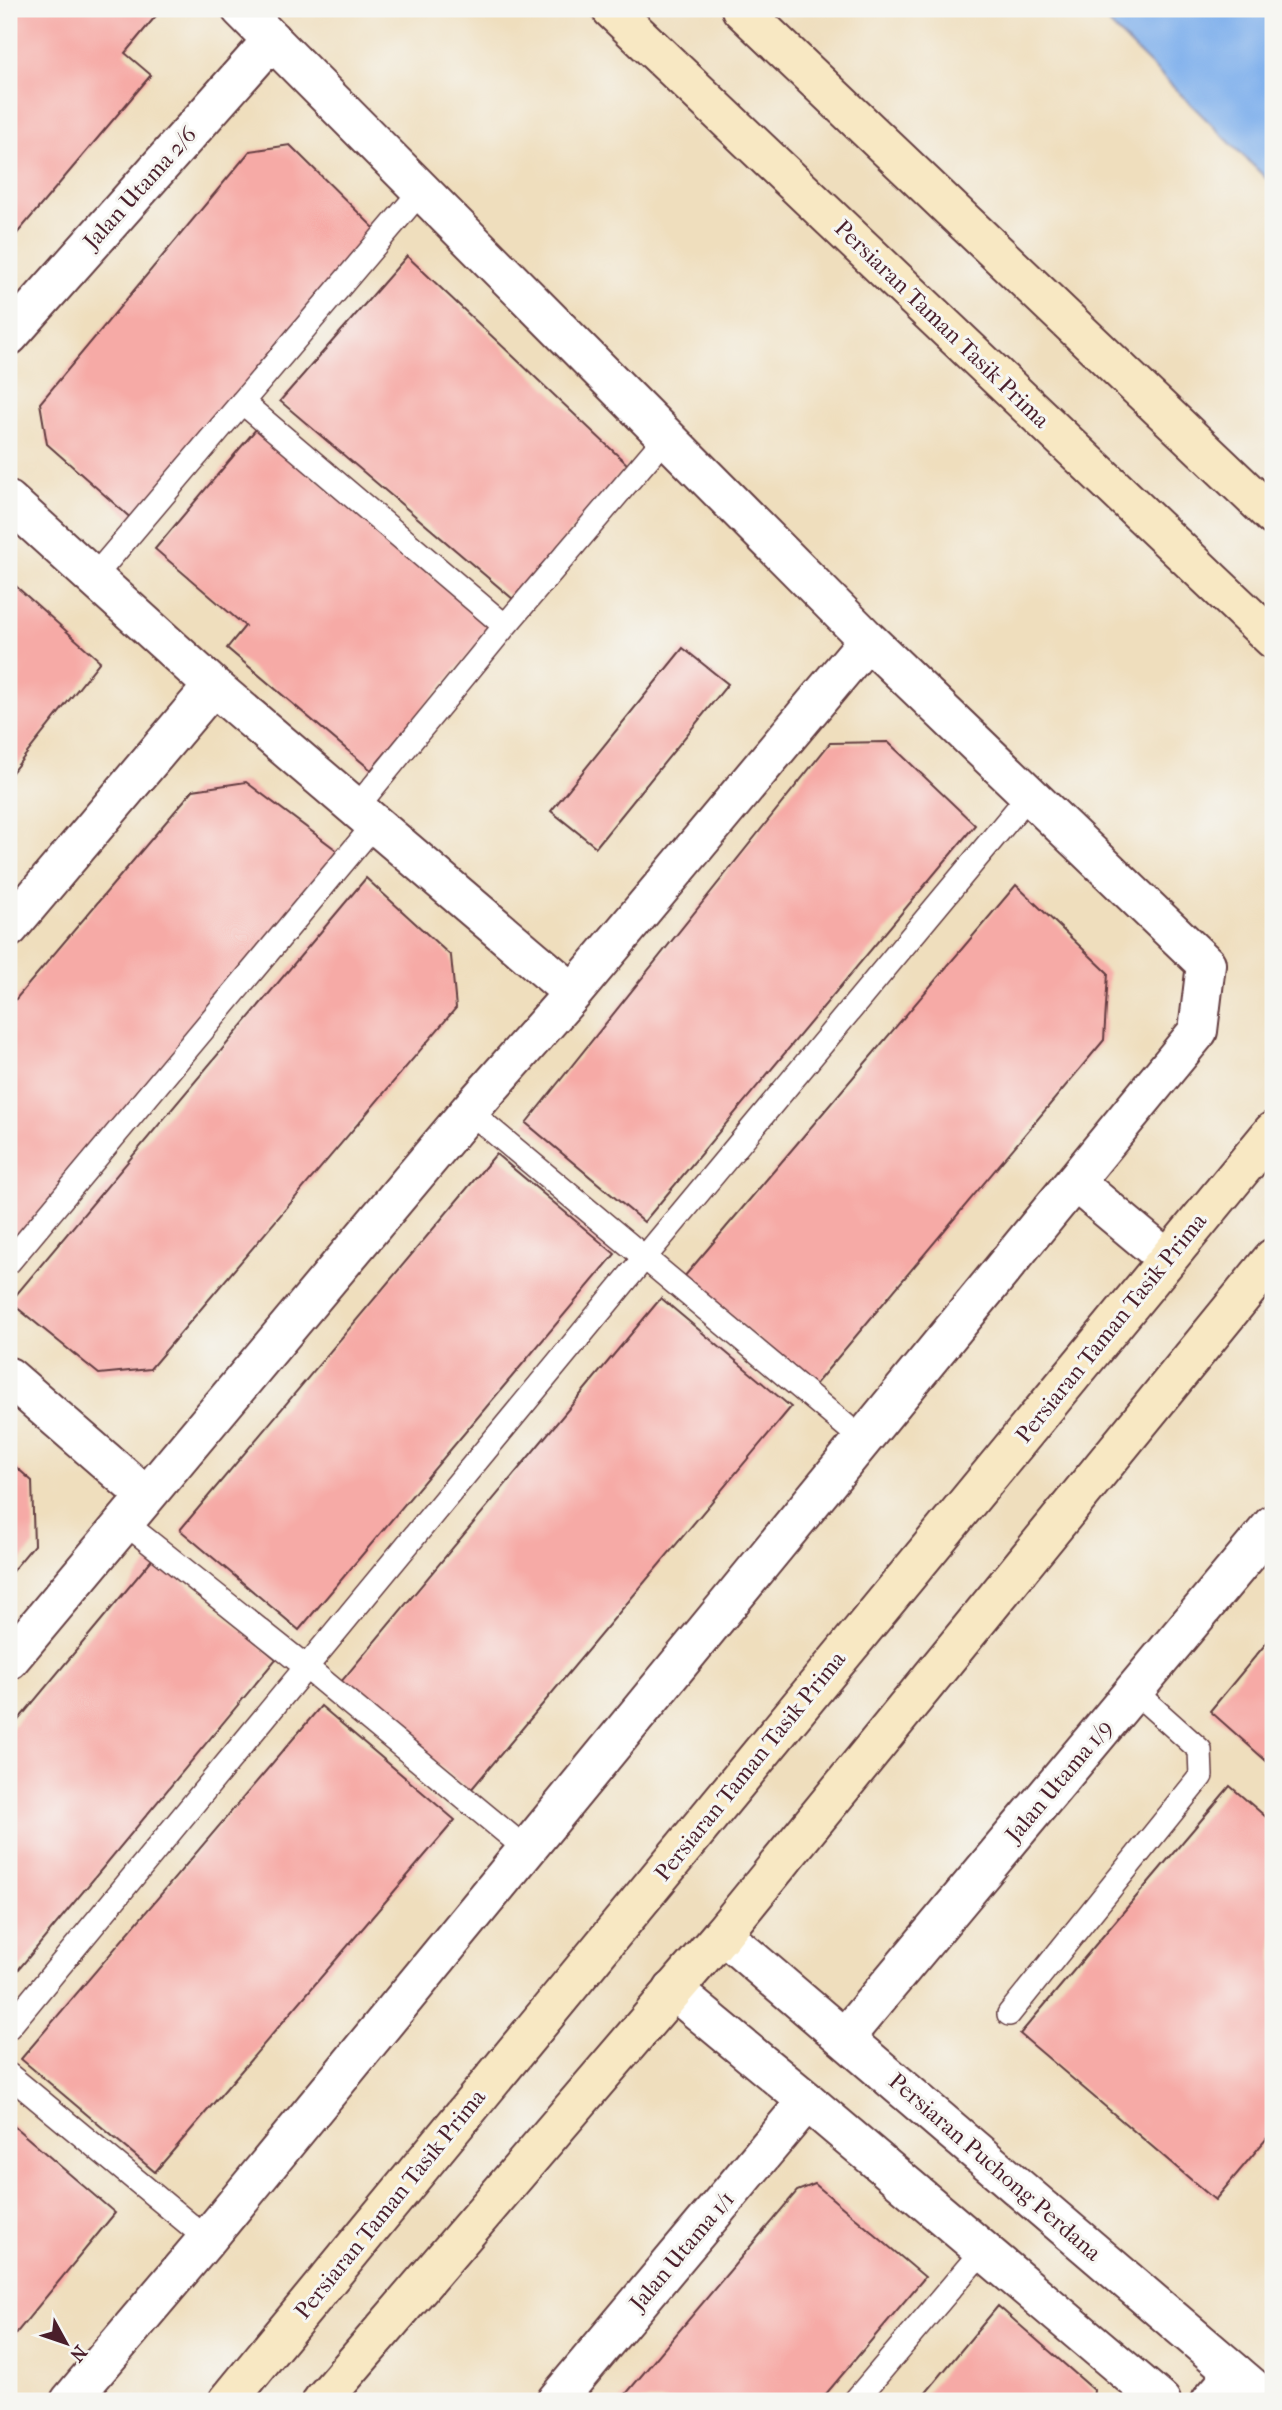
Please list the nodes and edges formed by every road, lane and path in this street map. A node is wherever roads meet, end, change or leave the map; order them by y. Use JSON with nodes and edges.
{"nodes":[{"id":1,"x":241,"y":9,"type":"edge"},
{"id":2,"x":611,"y":9,"type":"edge"},
{"id":3,"x":741,"y":9,"type":"edge"},
{"id":4,"x":272,"y":40,"type":"junction"},
{"id":5,"x":421,"y":191,"type":"junction"},
{"id":6,"x":9,"y":337,"type":"edge"},
{"id":7,"x":242,"y":402,"type":"junction"},
{"id":8,"x":666,"y":437,"type":"junction"},
{"id":9,"x":9,"y":500,"type":"edge"},
{"id":10,"x":1273,"y":516,"type":"edge"},
{"id":11,"x":93,"y":578,"type":"junction"},
{"id":12,"x":505,"y":626,"type":"junction"},
{"id":13,"x":1273,"y":639,"type":"edge"},
{"id":14,"x":868,"y":640,"type":"junction"},
{"id":15,"x":213,"y":686,"type":"junction"},
{"id":16,"x":1029,"y":795,"type":"junction"},
{"id":17,"x":365,"y":816,"type":"junction"},
{"id":18,"x":9,"y":928,"type":"edge"},
{"id":19,"x":573,"y":993,"type":"junction"},
{"id":20,"x":469,"y":1111,"type":"junction"},
{"id":21,"x":1273,"y":1118,"type":"edge"},
{"id":22,"x":1273,"y":1131,"type":"edge"},
{"id":23,"x":1247,"y":1163,"type":"junction"},
{"id":24,"x":1075,"y":1182,"type":"junction"},
{"id":25,"x":645,"y":1257,"type":"junction"},
{"id":26,"x":1273,"y":1258,"type":"edge"},
{"id":27,"x":1167,"y":1259,"type":"junction"},
{"id":28,"x":9,"y":1262,"type":"edge"},
{"id":29,"x":1273,"y":1288,"type":"edge"},
{"id":30,"x":1189,"y":1364,"type":"junction"},
{"id":31,"x":9,"y":1377,"type":"edge"},
{"id":32,"x":863,"y":1440,"type":"junction"},
{"id":33,"x":135,"y":1509,"type":"junction"},
{"id":34,"x":1273,"y":1524,"type":"edge"},
{"id":35,"x":9,"y":1660,"type":"edge"},
{"id":36,"x":306,"y":1667,"type":"junction"},
{"id":37,"x":1134,"y":1691,"type":"junction"},
{"id":38,"x":526,"y":1849,"type":"junction"},
{"id":39,"x":722,"y":1934,"type":"junction"},
{"id":40,"x":673,"y":1990,"type":"junction"},
{"id":41,"x":1009,"y":2014,"type":"dead end"},
{"id":42,"x":9,"y":2027,"type":"edge"},
{"id":43,"x":845,"y":2038,"type":"junction"},
{"id":44,"x":9,"y":2075,"type":"edge"},
{"id":45,"x":807,"y":2101,"type":"junction"},
{"id":46,"x":206,"y":2239,"type":"junction"},
{"id":47,"x":983,"y":2250,"type":"junction"},
{"id":48,"x":1223,"y":2387,"type":"edge"},
{"id":49,"x":70,"y":2401,"type":"edge"},
{"id":50,"x":228,"y":2401,"type":"edge"},
{"id":51,"x":322,"y":2401,"type":"edge"},
{"id":52,"x":556,"y":2401,"type":"edge"},
{"id":53,"x":855,"y":2401,"type":"edge"},
{"id":54,"x":1161,"y":2401,"type":"edge"},
{"id":55,"x":1268,"y":2401,"type":"edge"}],
"edges":[{"from":1,"to":4,"type":"street"},
{"from":2,"to":13,"type":"main road","name":"Persiaran Taman Tasik Prima"},
{"from":3,"to":10,"type":"main road"},
{"from":4,"to":5,"type":"street"},
{"from":4,"to":6,"type":"street","name":"Jalan Utama 2/6"},
{"from":5,"to":7,"type":"lane"},
{"from":5,"to":8,"type":"street"},
{"from":7,"to":11,"type":"lane"},
{"from":7,"to":12,"type":"lane"},
{"from":8,"to":12,"type":"lane"},
{"from":8,"to":14,"type":"street"},
{"from":9,"to":11,"type":"street"},
{"from":11,"to":15,"type":"street"},
{"from":12,"to":17,"type":"lane"},
{"from":14,"to":16,"type":"street"},
{"from":14,"to":19,"type":"street"},
{"from":15,"to":17,"type":"street"},
{"from":15,"to":18,"type":"street"},
{"from":16,"to":24,"type":"street"},
{"from":16,"to":25,"type":"lane"},
{"from":17,"to":19,"type":"street"},
{"from":17,"to":28,"type":"lane"},
{"from":19,"to":20,"type":"street"},
{"from":20,"to":25,"type":"lane"},
{"from":20,"to":33,"type":"street"},
{"from":21,"to":23,"type":"main road"},
{"from":22,"to":23,"type":"main road","name":"Persiaran Taman Tasik Prima"},
{"from":23,"to":27,"type":"main road","name":"Persiaran Taman Tasik Prima"},
{"from":24,"to":27,"type":"street"},
{"from":24,"to":32,"type":"street"},
{"from":25,"to":32,"type":"lane"},
{"from":25,"to":36,"type":"lane"},
{"from":26,"to":30,"type":"main road"},
{"from":27,"to":50,"type":"main road","name":"Persiaran Taman Tasik Prima"},
{"from":29,"to":30,"type":"main road"},
{"from":30,"to":39,"type":"main road"},
{"from":31,"to":33,"type":"street"},
{"from":32,"to":38,"type":"street"},
{"from":33,"to":35,"type":"street"},
{"from":33,"to":36,"type":"lane"},
{"from":34,"to":37,"type":"street","name":"Jalan Utama 1/9"},
{"from":36,"to":38,"type":"lane"},
{"from":36,"to":42,"type":"lane"},
{"from":37,"to":41,"type":"lane"},
{"from":37,"to":43,"type":"street","name":"Jalan Utama 1/9"},
{"from":38,"to":46,"type":"street"},
{"from":39,"to":40,"type":"main road"},
{"from":39,"to":43,"type":"street","name":"Persiaran Puchong Perdana"},
{"from":40,"to":45,"type":"street"},
{"from":40,"to":51,"type":"main road"},
{"from":43,"to":48,"type":"street","name":"Persiaran Puchong Perdana"},
{"from":44,"to":46,"type":"lane"},
{"from":45,"to":47,"type":"street"},
{"from":45,"to":52,"type":"street","name":"Jalan Utama 1/1"},
{"from":46,"to":49,"type":"street"},
{"from":47,"to":53,"type":"lane"},
{"from":47,"to":54,"type":"street"},
{"from":48,"to":55,"type":"street","name":"Persiaran Puchong Perdana"}]}
